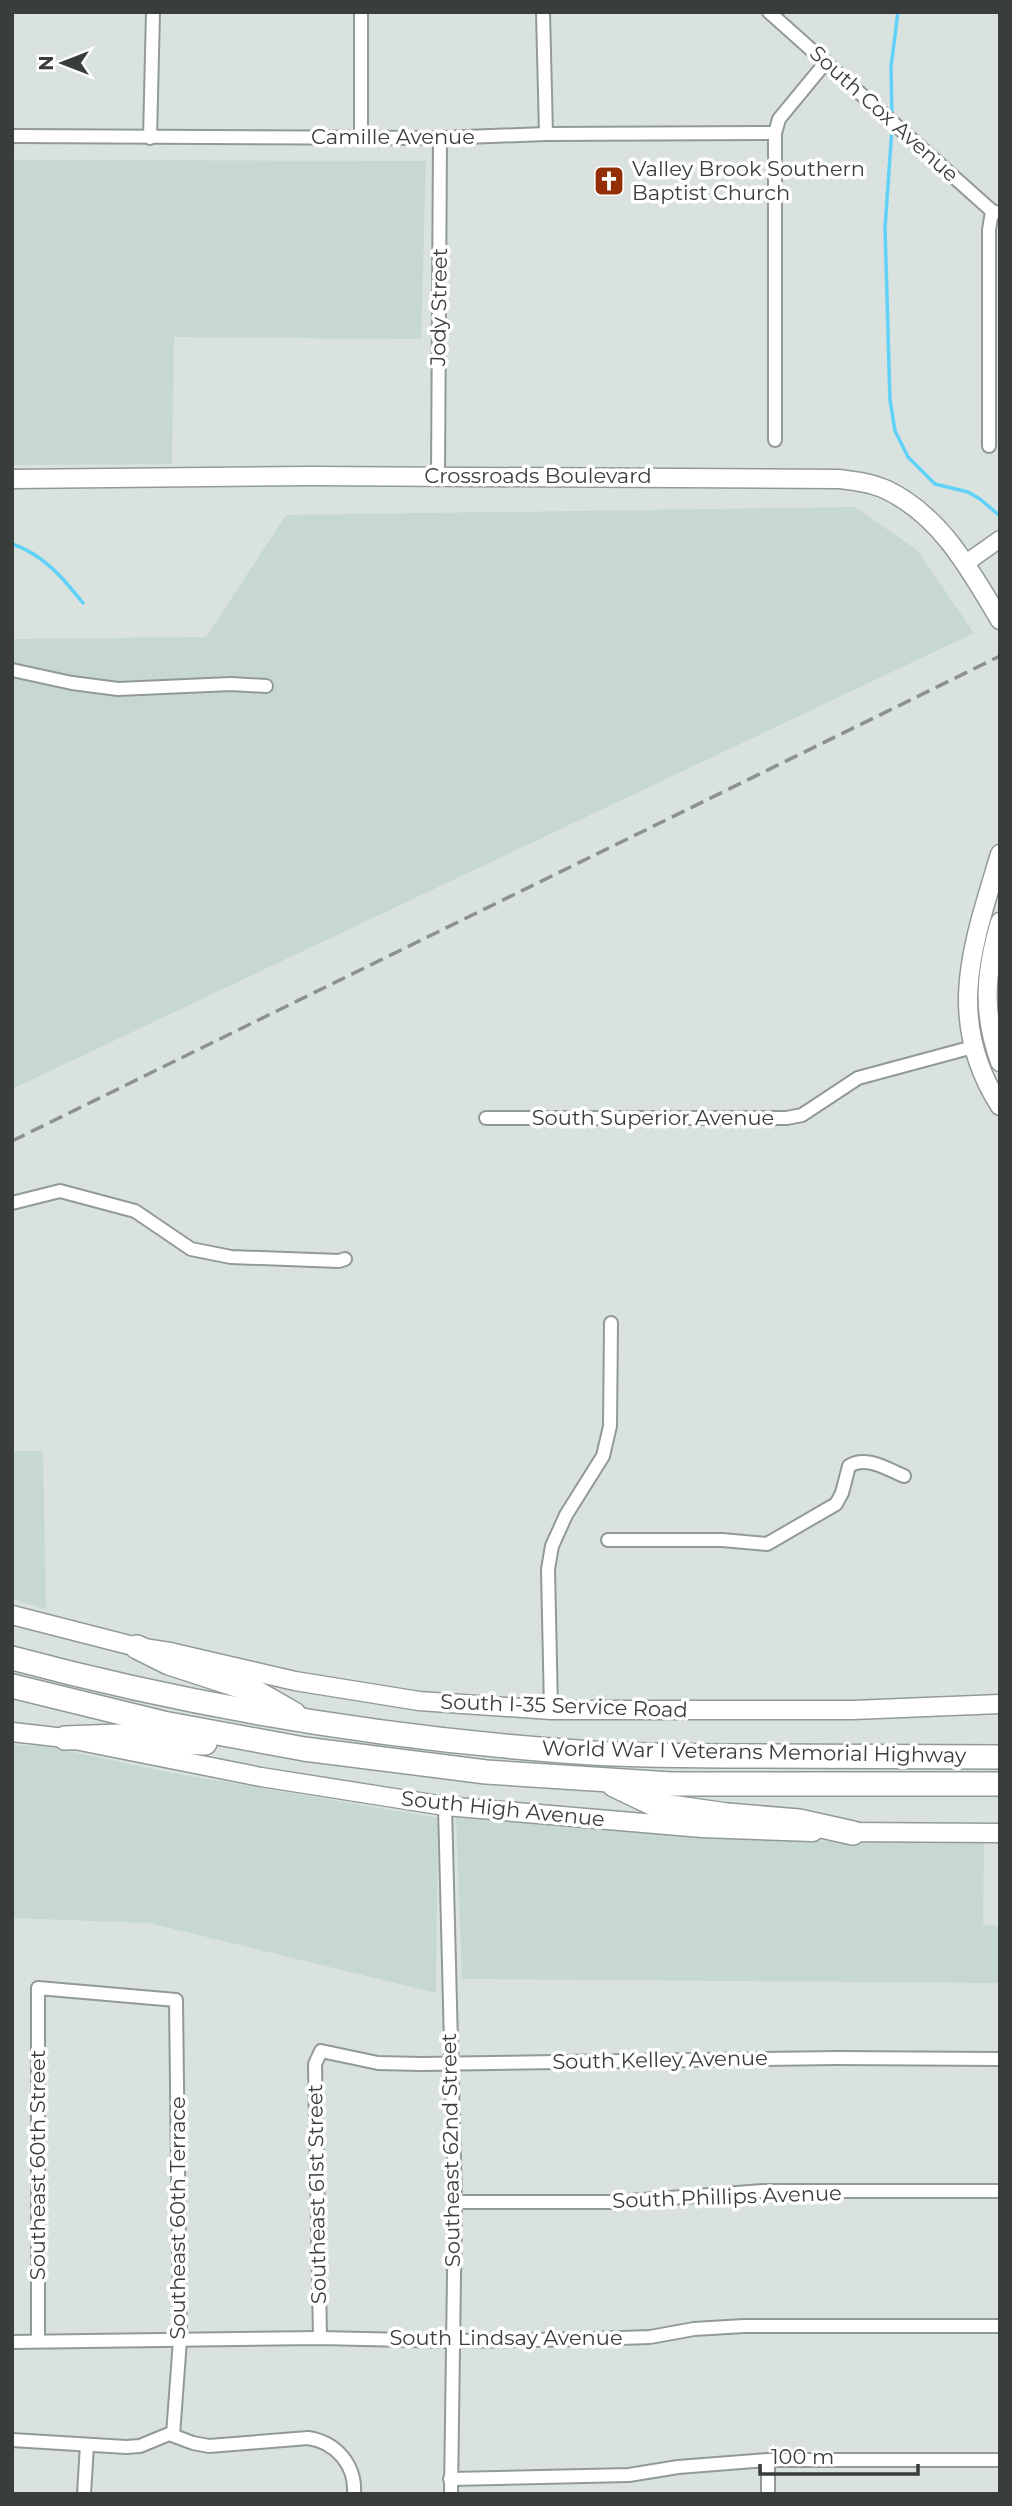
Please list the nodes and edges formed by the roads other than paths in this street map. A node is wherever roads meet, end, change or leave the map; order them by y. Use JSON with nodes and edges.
{"nodes":[{"id":1,"x":153,"y":12,"type":"edge"},
{"id":2,"x":362,"y":12,"type":"edge"},
{"id":3,"x":543,"y":12,"type":"edge"},
{"id":4,"x":769,"y":12,"type":"edge"},
{"id":5,"x":826,"y":62,"type":"junction"},
{"id":6,"x":775,"y":133,"type":"junction"},
{"id":7,"x":546,"y":134,"type":"junction"},
{"id":8,"x":12,"y":136,"type":"edge"},
{"id":9,"x":361,"y":137,"type":"junction"},
{"id":10,"x":150,"y":138,"type":"junction"},
{"id":11,"x":440,"y":138,"type":"junction"},
{"id":12,"x":996,"y":212,"type":"edge"},
{"id":13,"x":775,"y":440,"type":"dead end"},
{"id":14,"x":989,"y":446,"type":"dead end"},
{"id":15,"x":438,"y":476,"type":"junction"},
{"id":16,"x":12,"y":479,"type":"edge"},
{"id":17,"x":1000,"y":539,"type":"edge"},
{"id":18,"x":966,"y":563,"type":"junction"},
{"id":19,"x":1000,"y":620,"type":"edge"},
{"id":20,"x":12,"y":670,"type":"edge"},
{"id":21,"x":266,"y":686,"type":"dead end"},
{"id":22,"x":1000,"y":854,"type":"edge"},
{"id":23,"x":1000,"y":922,"type":"edge"},
{"id":24,"x":973,"y":1047,"type":"junction"},
{"id":25,"x":1000,"y":1062,"type":"edge"},
{"id":26,"x":1000,"y":1106,"type":"edge"},
{"id":27,"x":486,"y":1118,"type":"dead end"},
{"id":28,"x":12,"y":1203,"type":"edge"},
{"id":29,"x":345,"y":1259,"type":"dead end"},
{"id":30,"x":611,"y":1323,"type":"dead end"},
{"id":31,"x":904,"y":1476,"type":"dead end"},
{"id":32,"x":608,"y":1540,"type":"dead end"},
{"id":33,"x":12,"y":1615,"type":"edge"},
{"id":34,"x":137,"y":1647,"type":"junction"},
{"id":35,"x":12,"y":1658,"type":"edge"},
{"id":36,"x":12,"y":1686,"type":"edge"},
{"id":37,"x":1000,"y":1704,"type":"edge"},
{"id":38,"x":551,"y":1710,"type":"junction"},
{"id":39,"x":309,"y":1722,"type":"junction"},
{"id":40,"x":12,"y":1732,"type":"edge"},
{"id":41,"x":65,"y":1738,"type":"junction"},
{"id":42,"x":304,"y":1749,"type":"junction"},
{"id":43,"x":1000,"y":1757,"type":"edge"},
{"id":44,"x":605,"y":1781,"type":"junction"},
{"id":45,"x":1000,"y":1784,"type":"edge"},
{"id":46,"x":445,"y":1805,"type":"junction"},
{"id":47,"x":853,"y":1833,"type":"junction"},
{"id":48,"x":1000,"y":1833,"type":"edge"},
{"id":49,"x":176,"y":2000,"type":"joint"},
{"id":50,"x":321,"y":2051,"type":"joint"},
{"id":51,"x":1000,"y":2059,"type":"edge"},
{"id":52,"x":450,"y":2063,"type":"junction"},
{"id":53,"x":1000,"y":2191,"type":"edge"},
{"id":54,"x":455,"y":2202,"type":"junction"},
{"id":55,"x":1000,"y":2326,"type":"edge"},
{"id":56,"x":320,"y":2338,"type":"junction"},
{"id":57,"x":180,"y":2340,"type":"junction"},
{"id":58,"x":451,"y":2341,"type":"junction"},
{"id":59,"x":12,"y":2342,"type":"edge"},
{"id":60,"x":38,"y":2342,"type":"junction"},
{"id":61,"x":173,"y":2435,"type":"junction"},
{"id":62,"x":12,"y":2440,"type":"edge"},
{"id":63,"x":87,"y":2445,"type":"junction"},
{"id":64,"x":768,"y":2460,"type":"junction"},
{"id":65,"x":1000,"y":2460,"type":"edge"},
{"id":66,"x":450,"y":2479,"type":"junction"},
{"id":67,"x":84,"y":2494,"type":"edge"},
{"id":68,"x":354,"y":2494,"type":"edge"},
{"id":69,"x":451,"y":2494,"type":"edge"},
{"id":70,"x":768,"y":2494,"type":"edge"}],
"edges":[{"from":1,"to":10,"type":"street"},
{"from":2,"to":9,"type":"street"},
{"from":3,"to":7,"type":"street"},
{"from":4,"to":5,"type":"street","name":"South Cox Avenue"},
{"from":5,"to":6,"type":"street"},
{"from":5,"to":12,"type":"street","name":"South Cox Avenue"},
{"from":6,"to":7,"type":"street","name":"Camille Avenue"},
{"from":6,"to":13,"type":"street"},
{"from":7,"to":11,"type":"street","name":"Camille Avenue"},
{"from":8,"to":10,"type":"street","name":"Camille Avenue"},
{"from":9,"to":10,"type":"street","name":"Camille Avenue"},
{"from":9,"to":11,"type":"street","name":"Camille Avenue"},
{"from":11,"to":15,"type":"street","name":"Jody Street"},
{"from":12,"to":14,"type":"street"},
{"from":15,"to":16,"type":"main road","name":"Crossroads Boulevard"},
{"from":15,"to":18,"type":"main road","name":"Crossroads Boulevard"},
{"from":17,"to":18,"type":"street"},
{"from":18,"to":19,"type":"main road","name":"Crossroads Boulevard"},
{"from":20,"to":21,"type":"street"},
{"from":22,"to":24,"type":"main road"},
{"from":23,"to":25,"type":"main road"},
{"from":24,"to":26,"type":"main road"},
{"from":24,"to":27,"type":"street","name":"South Superior Avenue"},
{"from":28,"to":29,"type":"street"},
{"from":30,"to":38,"type":"street"},
{"from":31,"to":32,"type":"street"},
{"from":33,"to":34,"type":"main road","name":"South I-35 Service Road"},
{"from":34,"to":38,"type":"main road","name":"South I-35 Service Road"},
{"from":34,"to":39,"type":"highway"},
{"from":35,"to":39,"type":"highway","name":"World War I Veterans Memorial Highway"},
{"from":36,"to":42,"type":"highway","name":"World War I Veterans Memorial Highway"},
{"from":37,"to":38,"type":"main road","name":"South I-35 Service Road"},
{"from":39,"to":43,"type":"highway","name":"World War I Veterans Memorial Highway"},
{"from":40,"to":41,"type":"main road","name":"South High Avenue"},
{"from":41,"to":42,"type":"highway"},
{"from":41,"to":46,"type":"main road","name":"South High Avenue"},
{"from":42,"to":44,"type":"highway","name":"World War I Veterans Memorial Highway"},
{"from":44,"to":45,"type":"highway","name":"World War I Veterans Memorial Highway"},
{"from":44,"to":47,"type":"highway"},
{"from":46,"to":47,"type":"main road","name":"South High Avenue"},
{"from":46,"to":52,"type":"street","name":"Southeast 62nd Street"},
{"from":47,"to":48,"type":"main road","name":"South High Avenue"},
{"from":49,"to":57,"type":"street","name":"Southeast 60th Terrace"},
{"from":49,"to":60,"type":"street","name":"Southeast 60th Street"},
{"from":50,"to":52,"type":"street","name":"South Kelley Avenue"},
{"from":50,"to":56,"type":"street","name":"Southeast 61st Street"},
{"from":51,"to":52,"type":"street","name":"South Kelley Avenue"},
{"from":52,"to":54,"type":"street","name":"Southeast 62nd Street"},
{"from":53,"to":54,"type":"street","name":"South Phillips Avenue"},
{"from":54,"to":58,"type":"street","name":"Southeast 62nd Street"},
{"from":55,"to":58,"type":"street","name":"South Lindsay Avenue"},
{"from":56,"to":57,"type":"street","name":"South Lindsay Avenue"},
{"from":56,"to":58,"type":"street","name":"South Lindsay Avenue"},
{"from":57,"to":60,"type":"street","name":"South Lindsay Avenue"},
{"from":57,"to":61,"type":"street","name":"Southeast 60th Terrace"},
{"from":58,"to":66,"type":"street","name":"Southeast 62nd Street"},
{"from":59,"to":60,"type":"street","name":"South Lindsay Avenue"},
{"from":61,"to":63,"type":"street"},
{"from":61,"to":68,"type":"street"},
{"from":62,"to":63,"type":"street"},
{"from":63,"to":67,"type":"street"},
{"from":64,"to":65,"type":"street"},
{"from":64,"to":66,"type":"street"},
{"from":64,"to":70,"type":"street"},
{"from":66,"to":69,"type":"street","name":"Southeast 62nd Street"}]}
